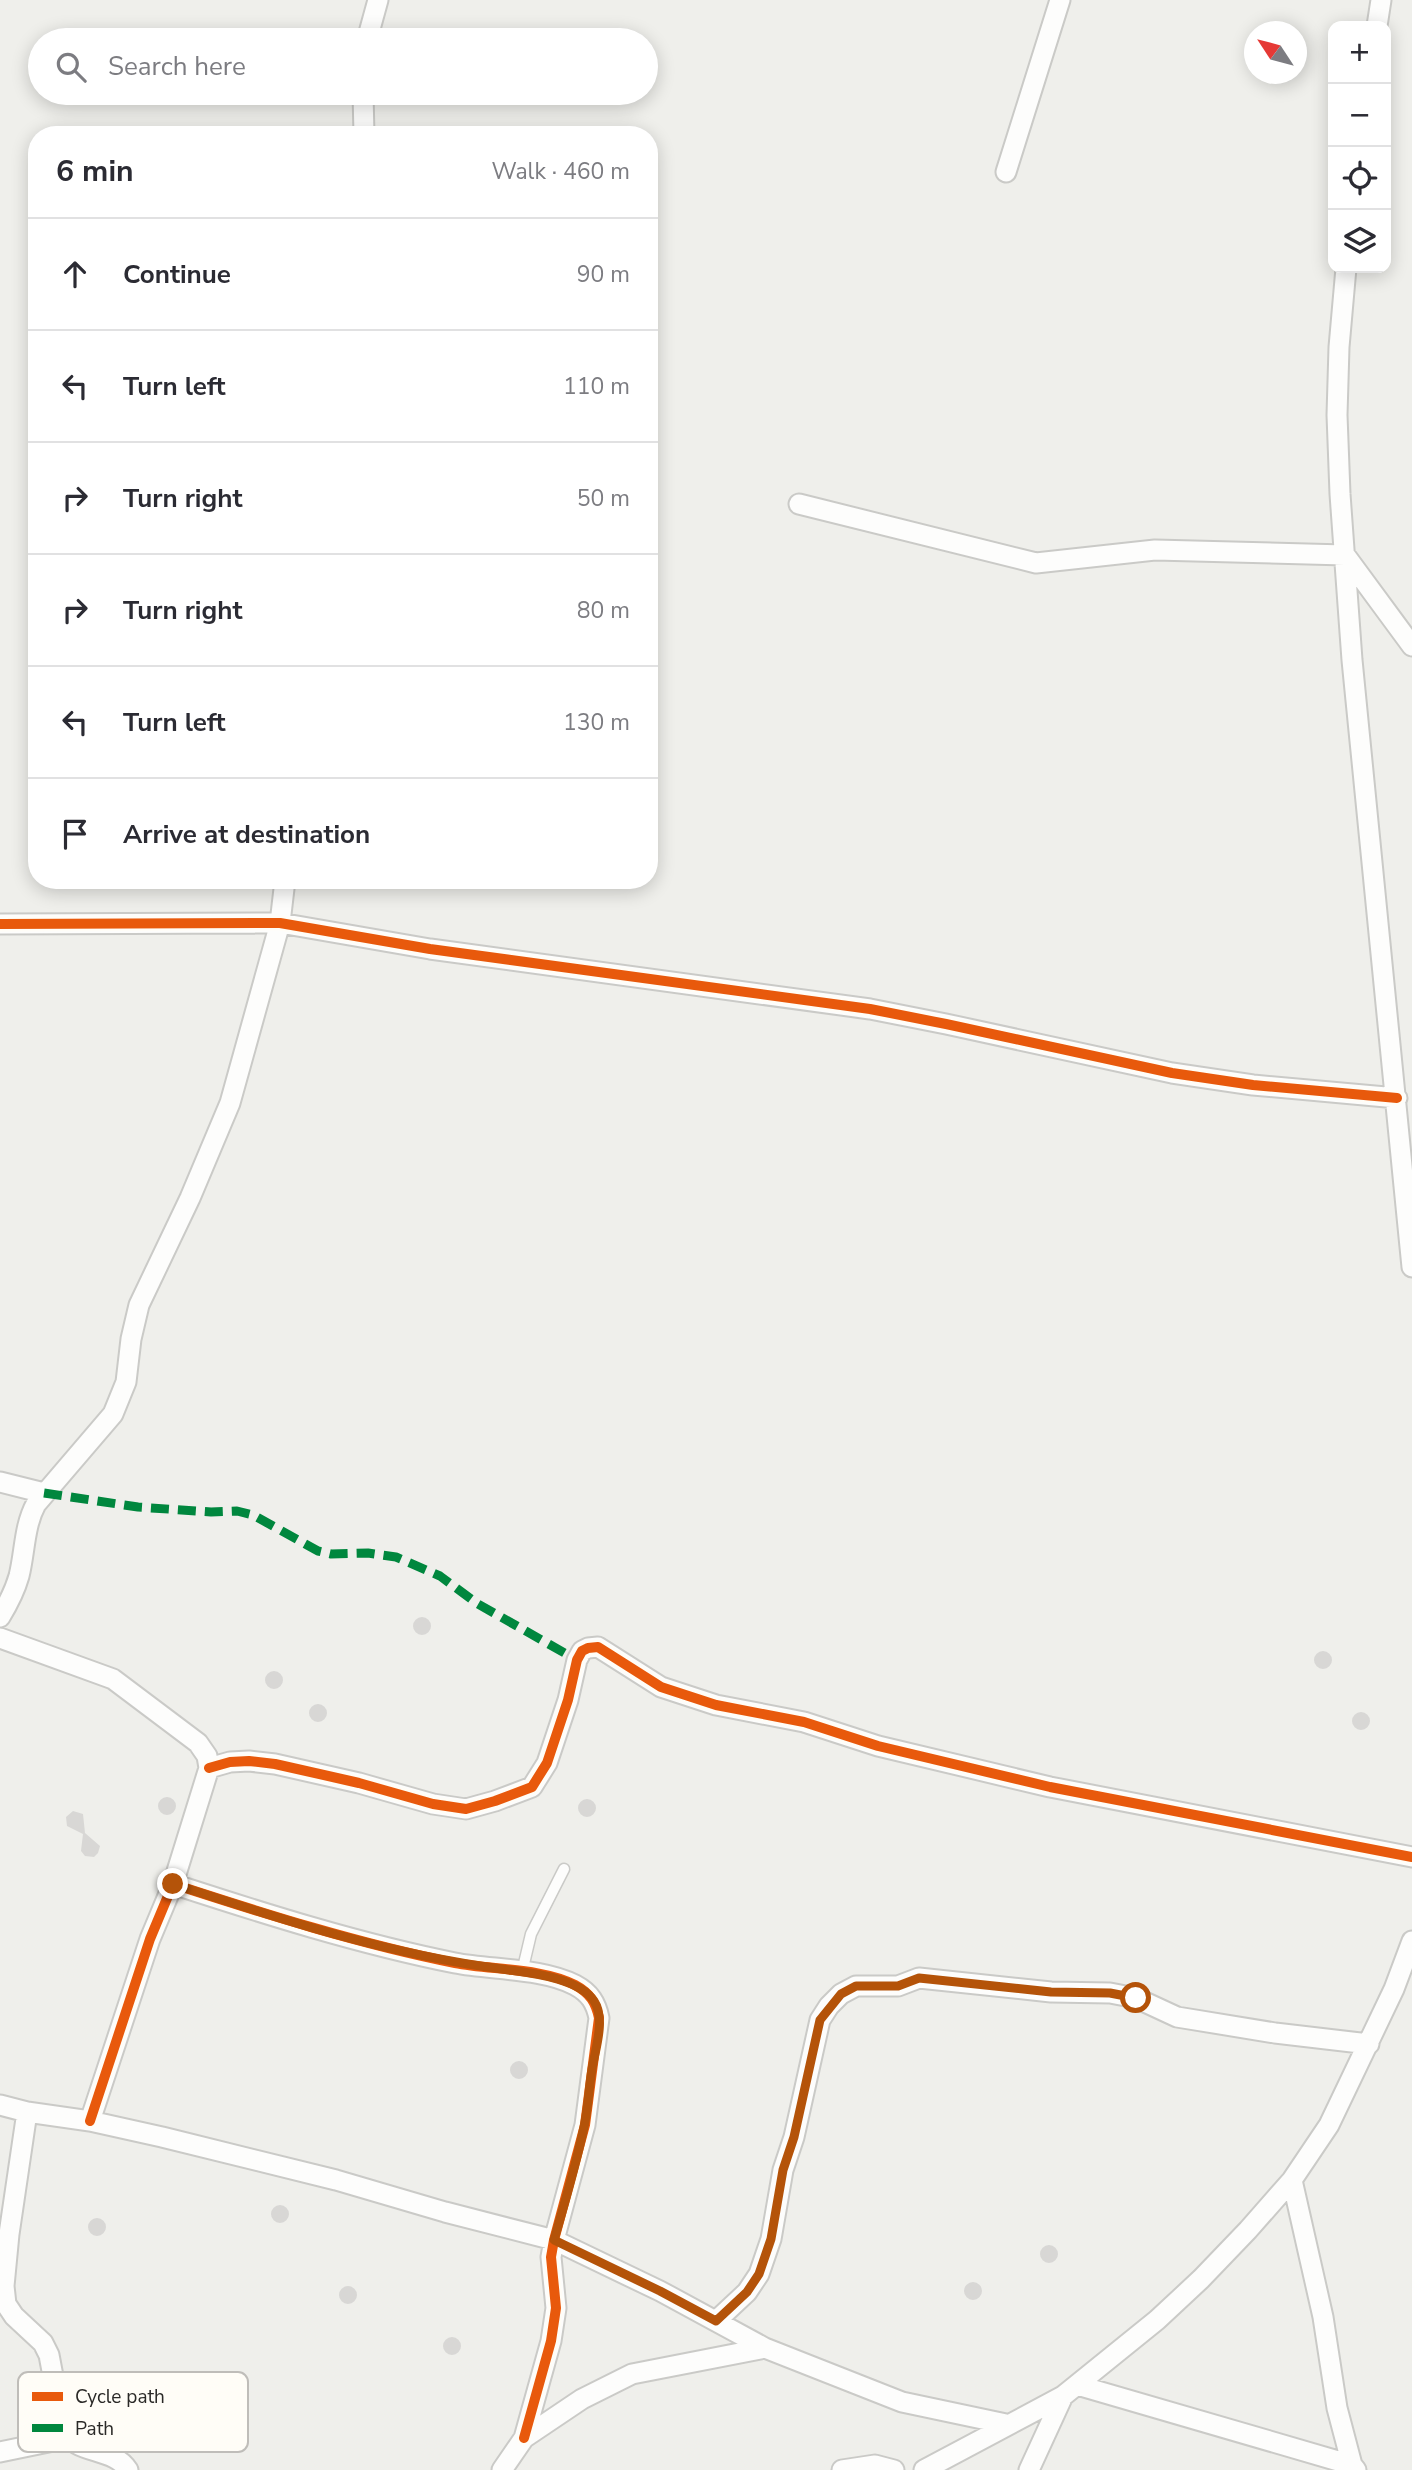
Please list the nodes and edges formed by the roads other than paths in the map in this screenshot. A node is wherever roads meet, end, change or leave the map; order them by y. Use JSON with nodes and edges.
{"nodes":[{"id":1,"x":378,"y":0,"type":"edge"},
{"id":2,"x":1060,"y":0,"type":"edge"},
{"id":3,"x":1381,"y":0,"type":"edge"},
{"id":4,"x":1378,"y":21,"type":"edge"},
{"id":5,"x":370,"y":28,"type":"edge"},
{"id":6,"x":363,"y":105,"type":"edge"},
{"id":7,"x":364,"y":126,"type":"edge"},
{"id":8,"x":1006,"y":172,"type":"dead end"},
{"id":9,"x":1346,"y":273,"type":"edge"},
{"id":10,"x":799,"y":504,"type":"dead end"},
{"id":11,"x":1345,"y":555,"type":"junction"},
{"id":12,"x":1412,"y":646,"type":"edge"},
{"id":13,"x":284,"y":889,"type":"edge"},
{"id":14,"x":280,"y":923,"type":"junction"},
{"id":15,"x":0,"y":924,"type":"edge"},
{"id":16,"x":1397,"y":1098,"type":"junction"},
{"id":17,"x":1412,"y":1267,"type":"edge"},
{"id":18,"x":0,"y":1482,"type":"edge"},
{"id":19,"x":44,"y":1493,"type":"junction"},
{"id":20,"x":0,"y":1617,"type":"edge"},
{"id":21,"x":0,"y":1638,"type":"edge"},
{"id":22,"x":209,"y":1768,"type":"junction"},
{"id":23,"x":1412,"y":1857,"type":"edge"},
{"id":24,"x":564,"y":1869,"type":"dead end"},
{"id":25,"x":173,"y":1884,"type":"junction"},
{"id":26,"x":1412,"y":1941,"type":"edge"},
{"id":27,"x":522,"y":1972,"type":"junction"},
{"id":28,"x":1369,"y":2044,"type":"junction"},
{"id":29,"x":0,"y":2105,"type":"edge"},
{"id":30,"x":27,"y":2112,"type":"junction"},
{"id":31,"x":90,"y":2121,"type":"junction"},
{"id":32,"x":1292,"y":2180,"type":"junction"},
{"id":33,"x":554,"y":2240,"type":"junction"},
{"id":34,"x":716,"y":2321,"type":"junction"},
{"id":35,"x":765,"y":2348,"type":"junction"},
{"id":36,"x":52,"y":2372,"type":"edge"},
{"id":37,"x":1070,"y":2390,"type":"junction"},
{"id":38,"x":1006,"y":2424,"type":"junction"},
{"id":39,"x":524,"y":2438,"type":"junction"},
{"id":40,"x":18,"y":2448,"type":"edge"},
{"id":41,"x":0,"y":2452,"type":"edge"},
{"id":42,"x":99,"y":2452,"type":"edge"},
{"id":43,"x":1354,"y":2468,"type":"edge"},
{"id":44,"x":128,"y":2470,"type":"edge"},
{"id":45,"x":502,"y":2470,"type":"edge"},
{"id":46,"x":842,"y":2470,"type":"edge"},
{"id":47,"x":894,"y":2470,"type":"edge"},
{"id":48,"x":924,"y":2470,"type":"edge"},
{"id":49,"x":1029,"y":2470,"type":"edge"}],
"edges":[{"from":1,"to":5,"type":"street"},
{"from":2,"to":8,"type":"street"},
{"from":3,"to":4,"type":"street"},
{"from":6,"to":7,"type":"street"},
{"from":9,"to":11,"type":"street"},
{"from":10,"to":11,"type":"street"},
{"from":11,"to":12,"type":"street"},
{"from":11,"to":16,"type":"street"},
{"from":13,"to":14,"type":"street"},
{"from":14,"to":15,"type":"street"},
{"from":14,"to":16,"type":"street"},
{"from":14,"to":19,"type":"street"},
{"from":16,"to":17,"type":"street"},
{"from":18,"to":19,"type":"street"},
{"from":19,"to":20,"type":"street"},
{"from":21,"to":22,"type":"street"},
{"from":22,"to":23,"type":"street"},
{"from":22,"to":25,"type":"street"},
{"from":24,"to":27,"type":"lane"},
{"from":25,"to":27,"type":"street"},
{"from":25,"to":31,"type":"street"},
{"from":26,"to":28,"type":"street"},
{"from":27,"to":33,"type":"street"},
{"from":28,"to":32,"type":"street"},
{"from":28,"to":34,"type":"street"},
{"from":29,"to":30,"type":"street"},
{"from":30,"to":31,"type":"street"},
{"from":30,"to":36,"type":"street"},
{"from":31,"to":33,"type":"street"},
{"from":32,"to":37,"type":"street"},
{"from":32,"to":43,"type":"street"},
{"from":33,"to":34,"type":"street"},
{"from":33,"to":39,"type":"street"},
{"from":34,"to":35,"type":"street"},
{"from":35,"to":38,"type":"street"},
{"from":35,"to":39,"type":"street"},
{"from":37,"to":38,"type":"street"},
{"from":37,"to":43,"type":"street"},
{"from":37,"to":49,"type":"street"},
{"from":38,"to":48,"type":"street"},
{"from":39,"to":45,"type":"street"},
{"from":40,"to":41,"type":"street"},
{"from":42,"to":44,"type":"street"},
{"from":46,"to":47,"type":"street"}]}
